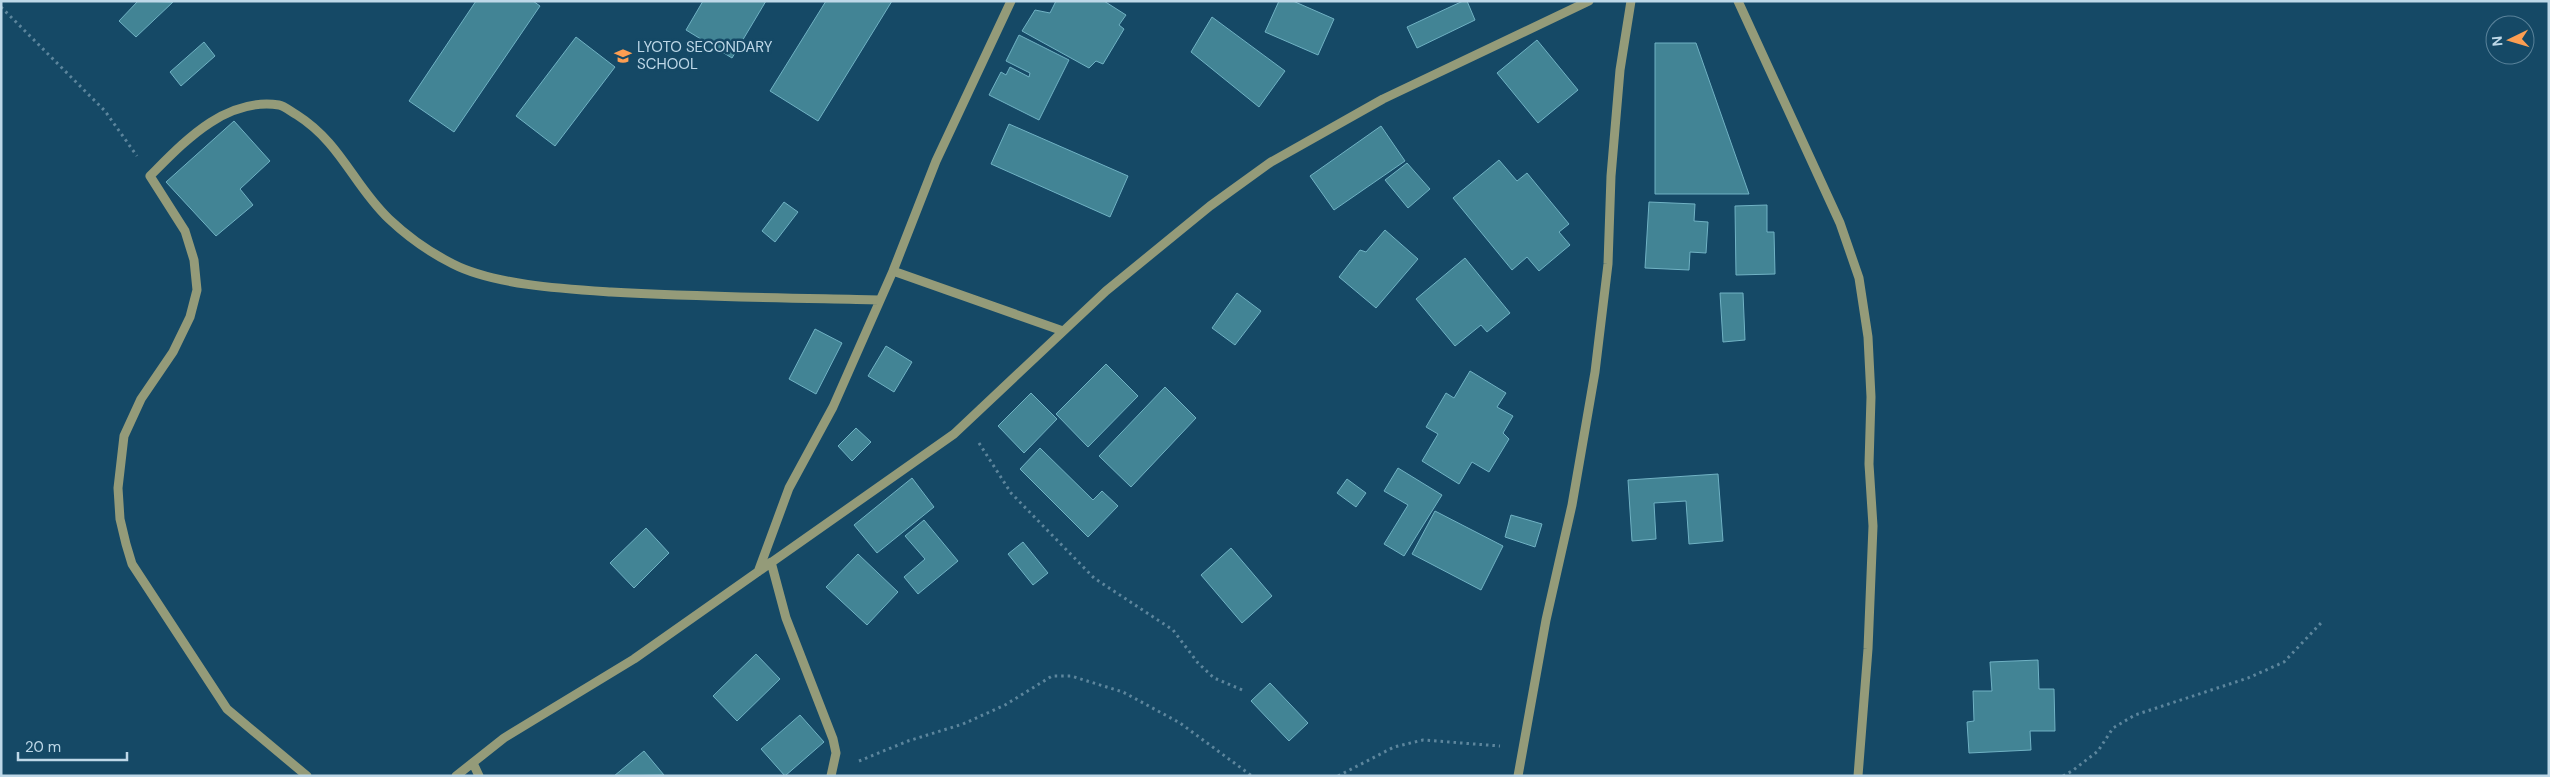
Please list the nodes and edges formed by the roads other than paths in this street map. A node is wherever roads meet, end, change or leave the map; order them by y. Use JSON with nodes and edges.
{"nodes":[{"id":1,"x":1011,"y":1,"type":"edge"},
{"id":2,"x":1589,"y":1,"type":"edge"},
{"id":3,"x":1631,"y":1,"type":"edge"},
{"id":4,"x":1738,"y":1,"type":"edge"},
{"id":5,"x":893,"y":271,"type":"junction"},
{"id":6,"x":879,"y":300,"type":"junction"},
{"id":7,"x":1063,"y":331,"type":"junction"},
{"id":8,"x":771,"y":562,"type":"junction"},
{"id":9,"x":758,"y":572,"type":"junction"},
{"id":10,"x":473,"y":763,"type":"junction"},
{"id":11,"x":832,"y":773,"type":"edge"},
{"id":12,"x":307,"y":776,"type":"edge"},
{"id":13,"x":456,"y":776,"type":"edge"},
{"id":14,"x":479,"y":776,"type":"edge"},
{"id":15,"x":1518,"y":776,"type":"edge"},
{"id":16,"x":1858,"y":776,"type":"edge"}],
"edges":[{"from":1,"to":5,"type":"street"},
{"from":2,"to":7,"type":"street"},
{"from":3,"to":15,"type":"street"},
{"from":4,"to":16,"type":"street"},
{"from":5,"to":6,"type":"street"},
{"from":5,"to":7,"type":"street"},
{"from":6,"to":9,"type":"street"},
{"from":6,"to":12,"type":"street"},
{"from":7,"to":8,"type":"street"},
{"from":8,"to":9,"type":"street"},
{"from":8,"to":11,"type":"street"},
{"from":9,"to":10,"type":"street"},
{"from":10,"to":13,"type":"street"},
{"from":10,"to":14,"type":"street"}]}
